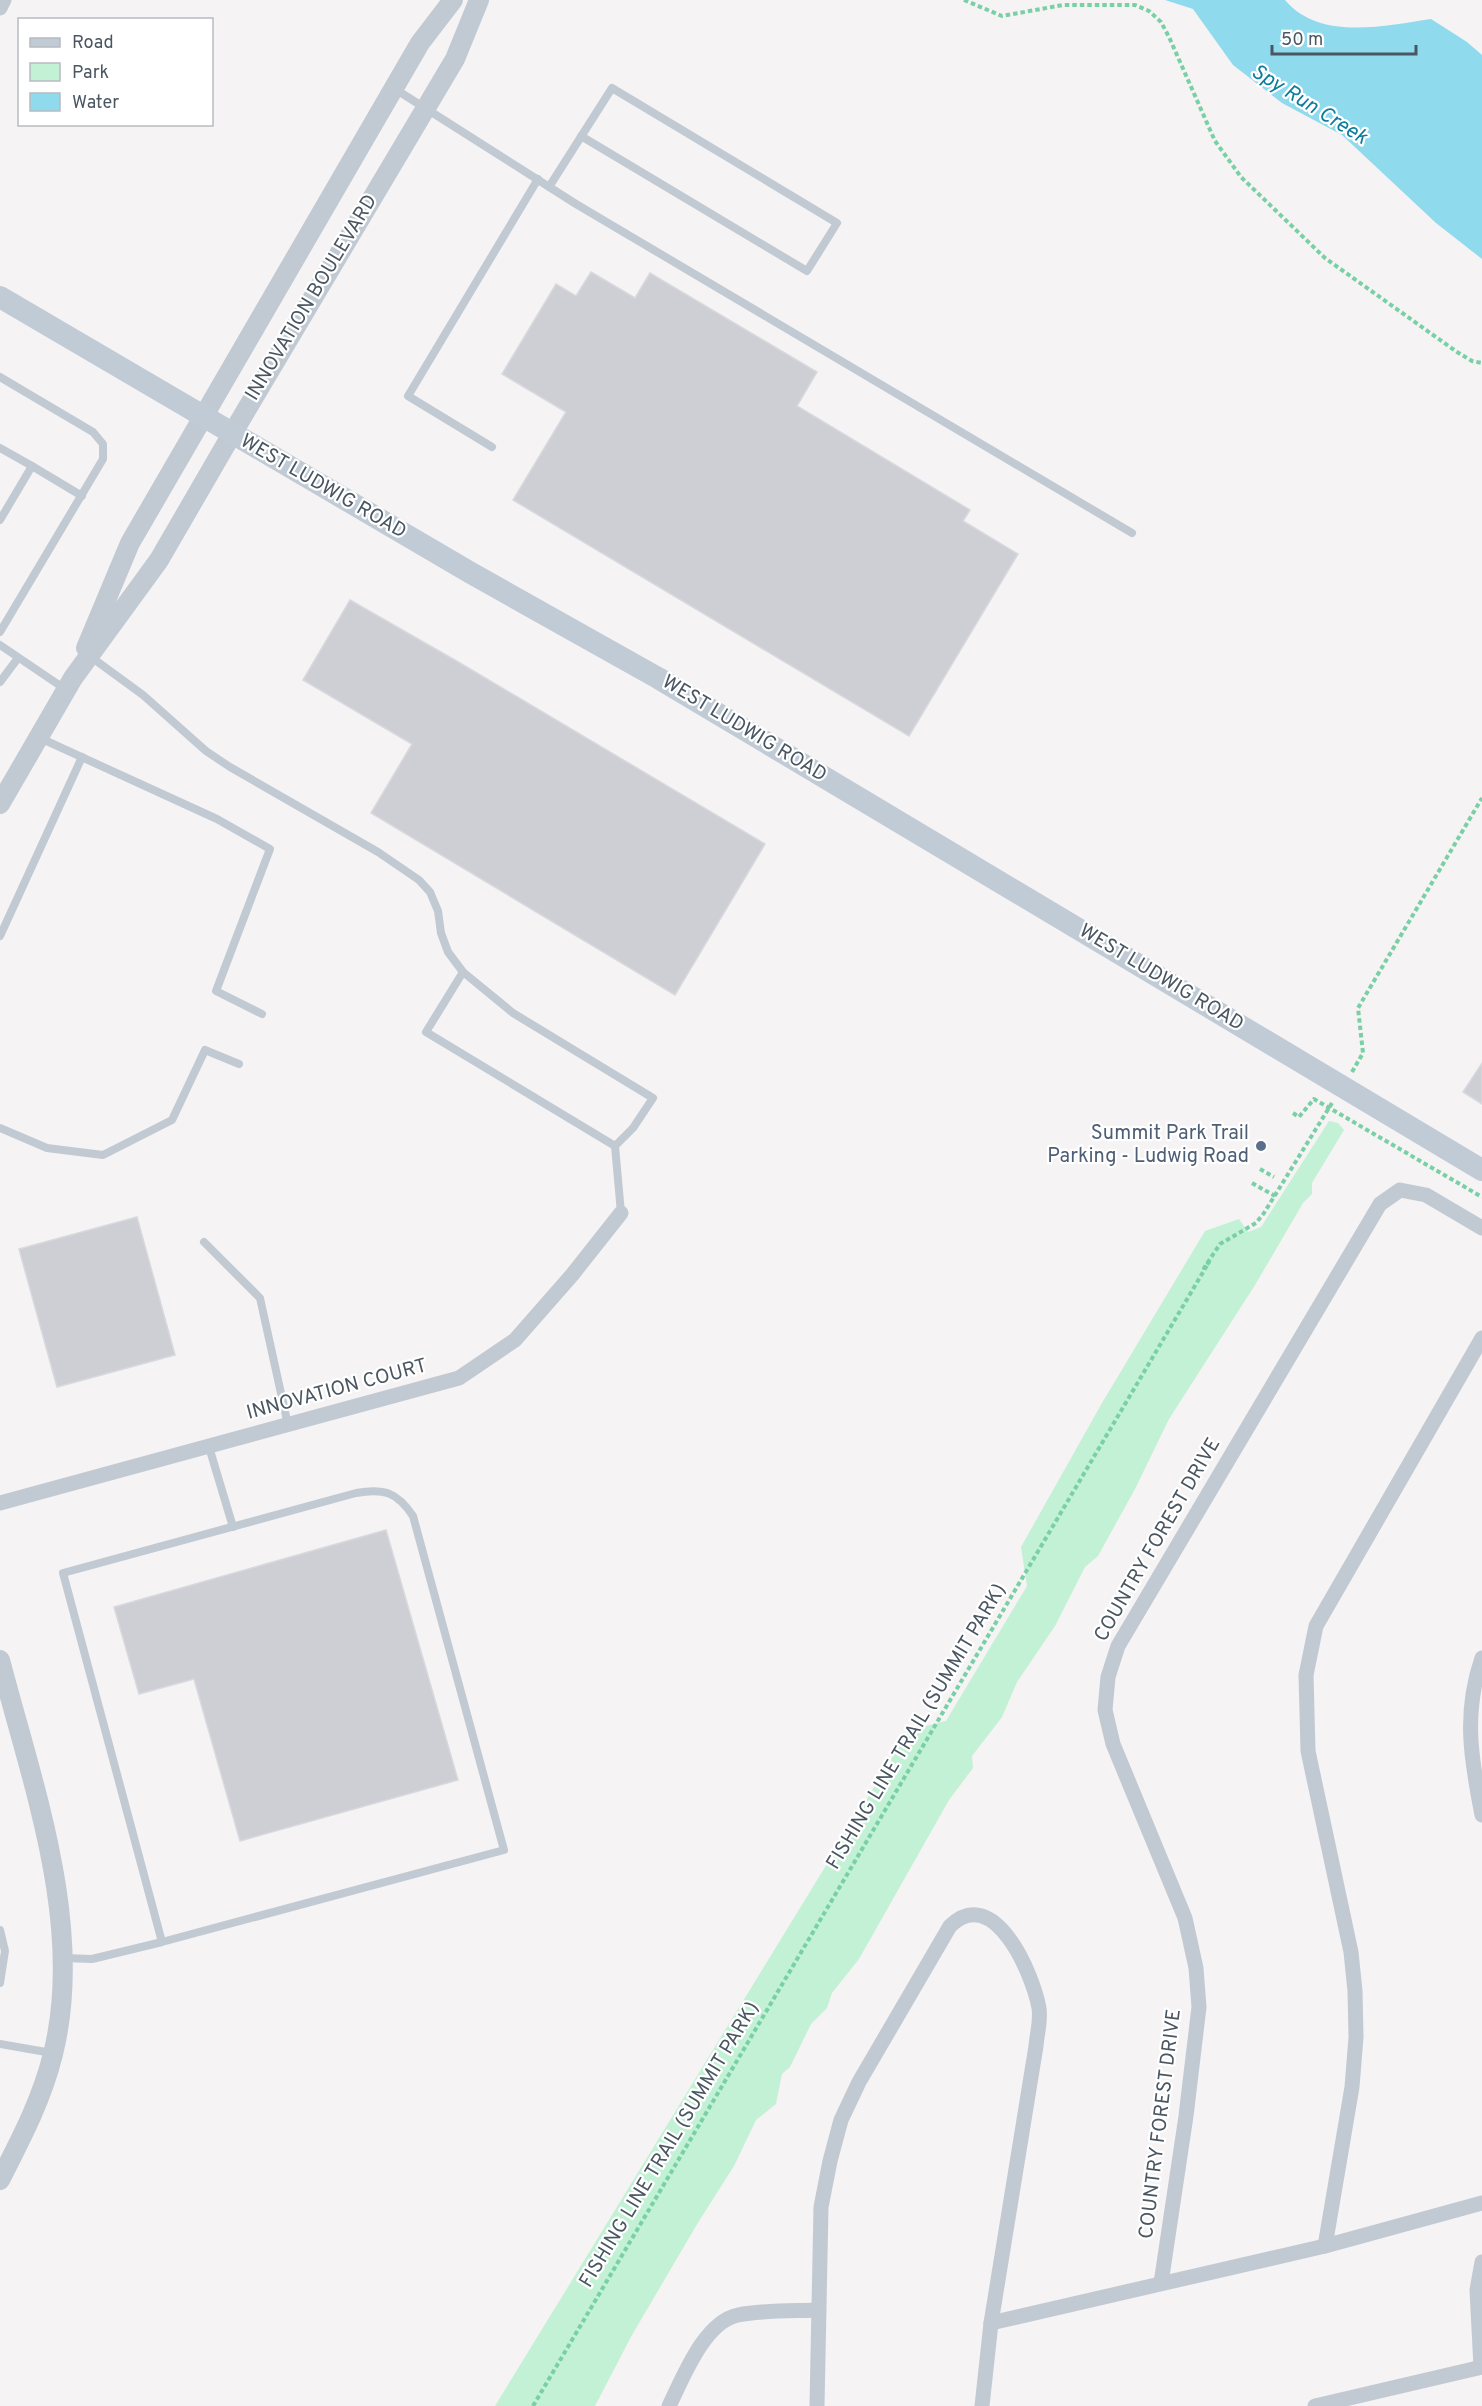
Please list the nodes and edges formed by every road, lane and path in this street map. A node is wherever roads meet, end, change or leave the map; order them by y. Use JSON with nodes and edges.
{"nodes":[{"id":1,"x":4,"y":0,"type":"edge"},
{"id":2,"x":453,"y":0,"type":"edge"},
{"id":3,"x":479,"y":0,"type":"edge"},
{"id":4,"x":964,"y":0,"type":"edge"},
{"id":5,"x":1138,"y":0,"type":"edge"},
{"id":6,"x":1135,"y":5,"type":"junction"},
{"id":7,"x":0,"y":8,"type":"edge"},
{"id":8,"x":394,"y":88,"type":"junction"},
{"id":9,"x":426,"y":108,"type":"junction"},
{"id":10,"x":581,"y":135,"type":"junction"},
{"id":11,"x":537,"y":179,"type":"junction"},
{"id":12,"x":549,"y":187,"type":"junction"},
{"id":13,"x":0,"y":297,"type":"edge"},
{"id":14,"x":1482,"y":363,"type":"edge"},
{"id":15,"x":0,"y":377,"type":"edge"},
{"id":16,"x":202,"y":417,"type":"junction"},
{"id":17,"x":232,"y":434,"type":"junction"},
{"id":18,"x":0,"y":447,"type":"edge"},
{"id":19,"x":492,"y":447,"type":"dead end"},
{"id":20,"x":32,"y":466,"type":"junction"},
{"id":21,"x":82,"y":496,"type":"junction"},
{"id":22,"x":0,"y":520,"type":"edge"},
{"id":23,"x":1132,"y":533,"type":"dead end"},
{"id":24,"x":0,"y":632,"type":"edge"},
{"id":25,"x":0,"y":645,"type":"edge"},
{"id":26,"x":90,"y":656,"type":"junction"},
{"id":27,"x":18,"y":658,"type":"junction"},
{"id":28,"x":0,"y":682,"type":"edge"},
{"id":29,"x":70,"y":684,"type":"junction"},
{"id":30,"x":39,"y":737,"type":"junction"},
{"id":31,"x":82,"y":757,"type":"junction"},
{"id":32,"x":1482,"y":798,"type":"edge"},
{"id":33,"x":0,"y":804,"type":"edge"},
{"id":34,"x":0,"y":936,"type":"edge"},
{"id":35,"x":463,"y":972,"type":"junction"},
{"id":36,"x":262,"y":1014,"type":"dead end"},
{"id":37,"x":239,"y":1064,"type":"dead end"},
{"id":38,"x":1349,"y":1077,"type":"dead end"},
{"id":39,"x":1337,"y":1095,"type":"dead end"},
{"id":40,"x":1329,"y":1108,"type":"junction"},
{"id":41,"x":1293,"y":1113,"type":"dead end"},
{"id":42,"x":0,"y":1128,"type":"edge"},
{"id":43,"x":615,"y":1146,"type":"junction"},
{"id":44,"x":1260,"y":1169,"type":"dead end"},
{"id":45,"x":1482,"y":1170,"type":"edge"},
{"id":46,"x":1274,"y":1177,"type":"dead end"},
{"id":47,"x":1252,"y":1183,"type":"dead end"},
{"id":48,"x":1275,"y":1196,"type":"junction"},
{"id":49,"x":1482,"y":1197,"type":"edge"},
{"id":50,"x":621,"y":1213,"type":"joint"},
{"id":51,"x":1482,"y":1228,"type":"edge"},
{"id":52,"x":204,"y":1242,"type":"dead end"},
{"id":53,"x":1482,"y":1338,"type":"edge"},
{"id":54,"x":288,"y":1425,"type":"junction"},
{"id":55,"x":208,"y":1447,"type":"junction"},
{"id":56,"x":0,"y":1503,"type":"edge"},
{"id":57,"x":232,"y":1527,"type":"junction"},
{"id":58,"x":1482,"y":1658,"type":"edge"},
{"id":59,"x":0,"y":1660,"type":"edge"},
{"id":60,"x":1482,"y":1815,"type":"edge"},
{"id":61,"x":0,"y":1930,"type":"edge"},
{"id":62,"x":162,"y":1942,"type":"junction"},
{"id":63,"x":61,"y":1958,"type":"junction"},
{"id":64,"x":0,"y":1983,"type":"edge"},
{"id":65,"x":0,"y":2044,"type":"edge"},
{"id":66,"x":53,"y":2053,"type":"junction"},
{"id":67,"x":0,"y":2180,"type":"edge"},
{"id":68,"x":1482,"y":2204,"type":"edge"},
{"id":69,"x":1325,"y":2246,"type":"junction"},
{"id":70,"x":1482,"y":2262,"type":"edge"},
{"id":71,"x":1161,"y":2283,"type":"junction"},
{"id":72,"x":818,"y":2310,"type":"junction"},
{"id":73,"x":991,"y":2323,"type":"junction"},
{"id":74,"x":1481,"y":2367,"type":"edge"},
{"id":75,"x":533,"y":2406,"type":"edge"},
{"id":76,"x":669,"y":2406,"type":"edge"},
{"id":77,"x":817,"y":2406,"type":"edge"},
{"id":78,"x":982,"y":2406,"type":"edge"},
{"id":79,"x":1315,"y":2406,"type":"edge"}],
"edges":[{"from":1,"to":7,"type":"street"},
{"from":2,"to":8,"type":"street","name":"INNOVATION BOULEVARD"},
{"from":3,"to":9,"type":"street","name":"INNOVATION BOULEVARD"},
{"from":4,"to":6,"type":"path"},
{"from":5,"to":6,"type":"path"},
{"from":6,"to":14,"type":"path"},
{"from":8,"to":9,"type":"lane"},
{"from":8,"to":16,"type":"street","name":"INNOVATION BOULEVARD"},
{"from":9,"to":11,"type":"lane"},
{"from":9,"to":17,"type":"street","name":"INNOVATION BOULEVARD"},
{"from":10,"to":10,"type":"lane"},
{"from":10,"to":12,"type":"lane"},
{"from":11,"to":12,"type":"lane"},
{"from":11,"to":19,"type":"lane"},
{"from":12,"to":23,"type":"lane"},
{"from":13,"to":16,"type":"main road","name":"WEST LUDWIG ROAD"},
{"from":15,"to":21,"type":"lane"},
{"from":16,"to":17,"type":"main road","name":"WEST LUDWIG ROAD"},
{"from":16,"to":29,"type":"street","name":"INNOVATION BOULEVARD"},
{"from":17,"to":26,"type":"street","name":"INNOVATION BOULEVARD"},
{"from":17,"to":45,"type":"main road","name":"WEST LUDWIG ROAD"},
{"from":18,"to":20,"type":"lane"},
{"from":20,"to":21,"type":"lane"},
{"from":20,"to":22,"type":"lane"},
{"from":21,"to":24,"type":"lane"},
{"from":25,"to":27,"type":"lane"},
{"from":26,"to":29,"type":"street","name":"INNOVATION BOULEVARD"},
{"from":26,"to":35,"type":"lane"},
{"from":27,"to":28,"type":"lane"},
{"from":27,"to":29,"type":"lane"},
{"from":29,"to":30,"type":"street","name":"INNOVATION BOULEVARD"},
{"from":30,"to":31,"type":"lane"},
{"from":30,"to":33,"type":"street","name":"INNOVATION BOULEVARD"},
{"from":31,"to":34,"type":"lane"},
{"from":31,"to":36,"type":"lane"},
{"from":32,"to":38,"type":"path"},
{"from":35,"to":43,"type":"lane"},
{"from":35,"to":43,"type":"lane"},
{"from":37,"to":42,"type":"lane"},
{"from":39,"to":40,"type":"path","name":"FISHING LINE TRAIL (SUMMIT PARK)"},
{"from":40,"to":41,"type":"path"},
{"from":40,"to":48,"type":"path","name":"FISHING LINE TRAIL (SUMMIT PARK)"},
{"from":40,"to":49,"type":"path"},
{"from":43,"to":50,"type":"lane"},
{"from":44,"to":46,"type":"path"},
{"from":47,"to":48,"type":"path"},
{"from":48,"to":75,"type":"path","name":"FISHING LINE TRAIL (SUMMIT PARK)"},
{"from":50,"to":54,"type":"street","name":"INNOVATION COURT"},
{"from":51,"to":71,"type":"street","name":"COUNTRY FOREST DRIVE"},
{"from":52,"to":54,"type":"lane"},
{"from":53,"to":69,"type":"street"},
{"from":54,"to":55,"type":"street","name":"INNOVATION COURT"},
{"from":55,"to":56,"type":"street","name":"INNOVATION COURT"},
{"from":55,"to":57,"type":"lane"},
{"from":57,"to":62,"type":"lane"},
{"from":57,"to":62,"type":"lane"},
{"from":58,"to":60,"type":"street"},
{"from":59,"to":63,"type":"street"},
{"from":61,"to":64,"type":"lane"},
{"from":62,"to":63,"type":"lane"},
{"from":63,"to":66,"type":"street"},
{"from":65,"to":66,"type":"lane"},
{"from":66,"to":67,"type":"street"},
{"from":68,"to":69,"type":"street"},
{"from":69,"to":71,"type":"street"},
{"from":70,"to":74,"type":"street"},
{"from":71,"to":73,"type":"street"},
{"from":72,"to":73,"type":"street"},
{"from":72,"to":76,"type":"street"},
{"from":72,"to":77,"type":"street"},
{"from":73,"to":78,"type":"street"},
{"from":74,"to":79,"type":"street"}]}
